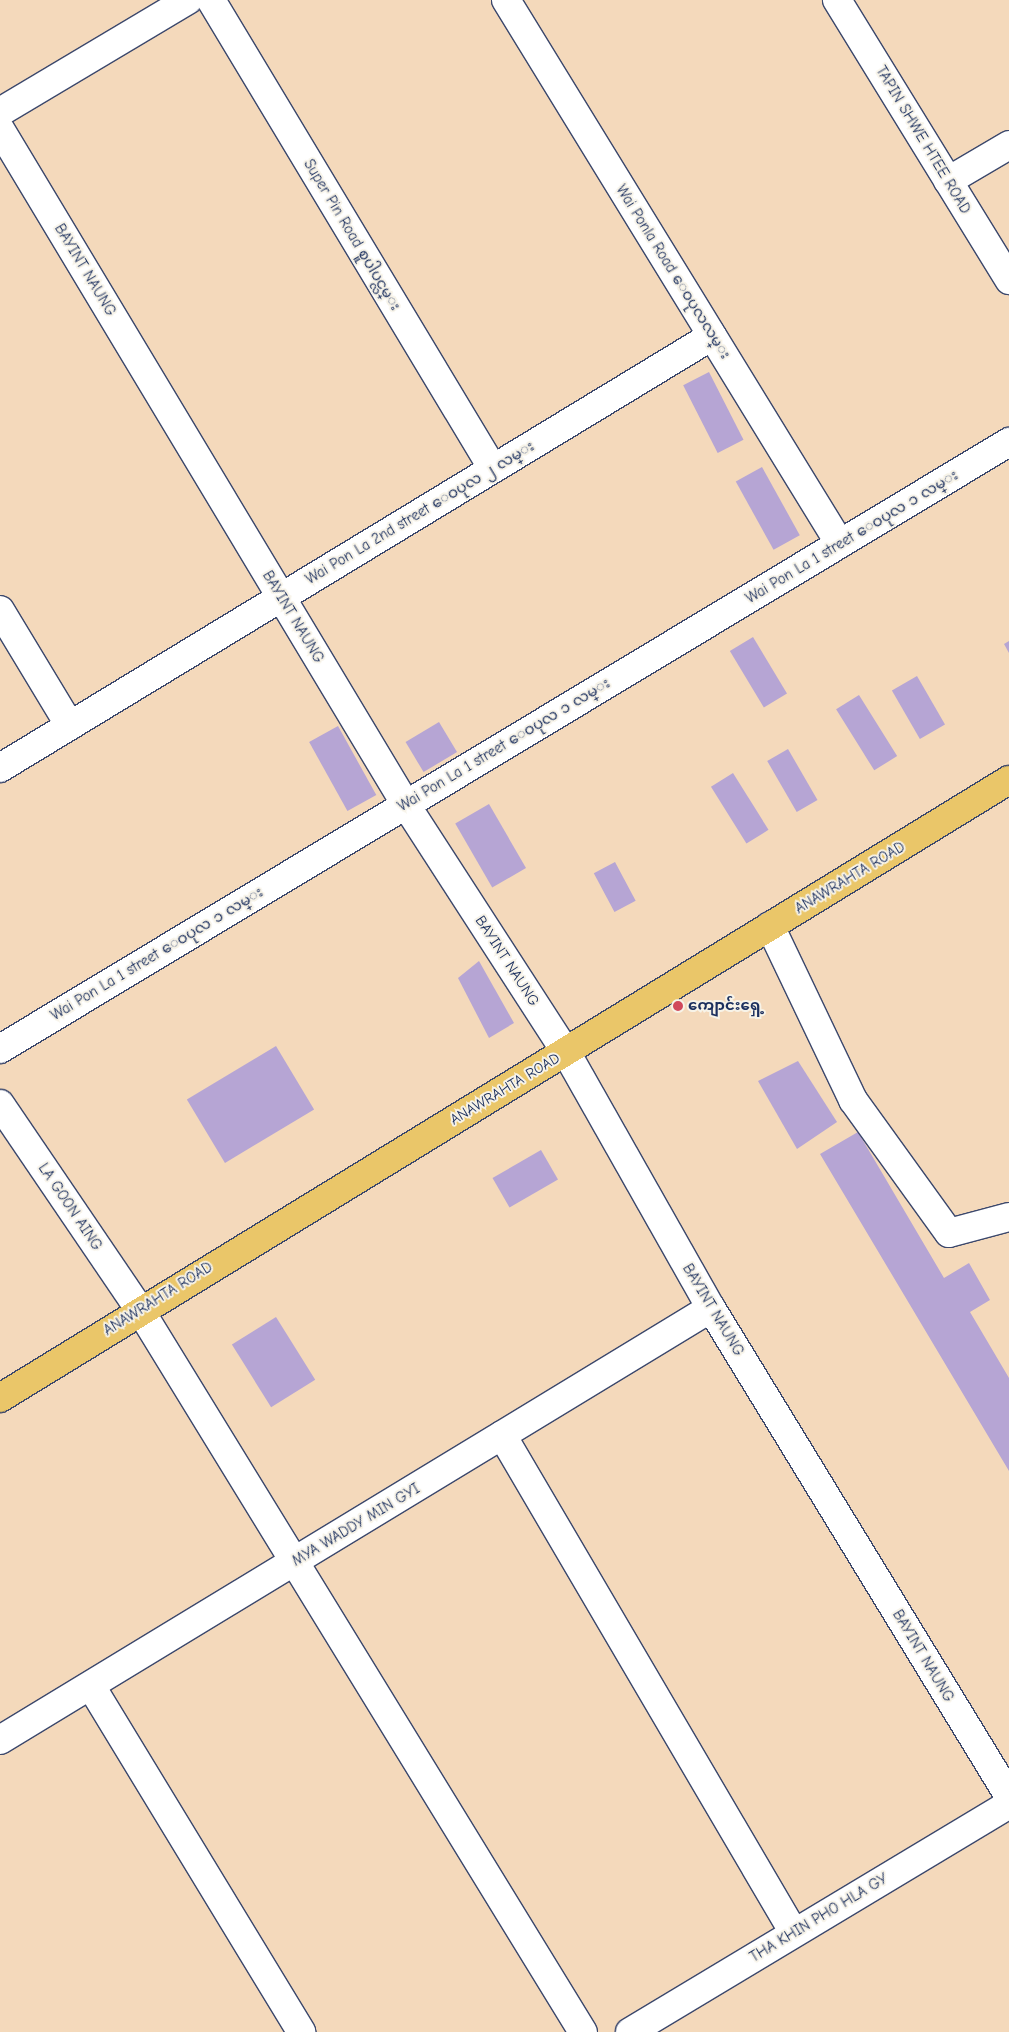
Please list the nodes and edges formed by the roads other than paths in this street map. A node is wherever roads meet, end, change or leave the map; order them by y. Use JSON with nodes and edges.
{"nodes":[{"id":1,"x":188,"y":0,"type":"edge"},
{"id":2,"x":211,"y":0,"type":"edge"},
{"id":3,"x":506,"y":0,"type":"edge"},
{"id":4,"x":837,"y":0,"type":"edge"},
{"id":5,"x":0,"y":112,"type":"edge"},
{"id":6,"x":0,"y":129,"type":"edge"},
{"id":7,"x":1009,"y":145,"type":"edge"},
{"id":8,"x":948,"y":181,"type":"junction"},
{"id":9,"x":1009,"y":280,"type":"edge"},
{"id":10,"x":712,"y":336,"type":"junction"},
{"id":11,"x":1009,"y":442,"type":"edge"},
{"id":12,"x":493,"y":470,"type":"junction"},
{"id":13,"x":840,"y":544,"type":"junction"},
{"id":14,"x":281,"y":598,"type":"junction"},
{"id":15,"x":0,"y":610,"type":"edge"},
{"id":16,"x":70,"y":726,"type":"junction"},
{"id":17,"x":0,"y":768,"type":"edge"},
{"id":18,"x":1009,"y":780,"type":"edge"},
{"id":19,"x":406,"y":805,"type":"junction"},
{"id":20,"x":770,"y":926,"type":"junction"},
{"id":21,"x":0,"y":1049,"type":"edge"},
{"id":22,"x":566,"y":1052,"type":"junction"},
{"id":23,"x":0,"y":1104,"type":"edge"},
{"id":24,"x":1009,"y":1217,"type":"edge"},
{"id":25,"x":711,"y":1308,"type":"junction"},
{"id":26,"x":140,"y":1310,"type":"junction"},
{"id":27,"x":0,"y":1398,"type":"edge"},
{"id":28,"x":502,"y":1435,"type":"junction"},
{"id":29,"x":296,"y":1561,"type":"junction"},
{"id":30,"x":91,"y":1686,"type":"junction"},
{"id":31,"x":0,"y":1740,"type":"edge"},
{"id":32,"x":1009,"y":1796,"type":"edge"},
{"id":33,"x":1009,"y":1804,"type":"edge"},
{"id":34,"x":794,"y":1933,"type":"junction"},
{"id":35,"x":301,"y":2032,"type":"edge"},
{"id":36,"x":583,"y":2032,"type":"edge"},
{"id":37,"x":630,"y":2032,"type":"edge"}],
"edges":[{"from":1,"to":5,"type":"street"},
{"from":2,"to":12,"type":"street","name":"Super Pin Road စူပါပင္လမ္း"},
{"from":3,"to":10,"type":"street","name":"Wai Ponla Road ေဝပုလလမ္း"},
{"from":4,"to":8,"type":"street","name":"TAPIN SHWE HTEE ROAD"},
{"from":6,"to":14,"type":"street","name":"BAYINT NAUNG"},
{"from":7,"to":8,"type":"street"},
{"from":8,"to":9,"type":"street","name":"TAPIN SHWE HTEE ROAD"},
{"from":10,"to":12,"type":"street","name":"Wai Pon La 2nd street ေဝပုလ ၂ လမ္း"},
{"from":10,"to":13,"type":"street","name":"Wai Ponla Road ေဝပုလလမ္း"},
{"from":11,"to":13,"type":"street","name":"Wai Pon La 1 street ေဝပုလ ၁ လမ္း"},
{"from":12,"to":14,"type":"street","name":"Wai Pon La 2nd street ေဝပုလ ၂ လမ္း"},
{"from":13,"to":19,"type":"street","name":"Wai Pon La 1 street ေဝပုလ ၁ လမ္း"},
{"from":14,"to":16,"type":"street","name":"Wai Pon La 2nd street ေဝပုလ ၂ လမ္း"},
{"from":14,"to":19,"type":"street","name":"BAYINT NAUNG"},
{"from":15,"to":16,"type":"street"},
{"from":16,"to":17,"type":"street","name":"Wai Pon La 2nd street ေဝပုလ ၂ လမ္း"},
{"from":18,"to":20,"type":"main road","name":"ANAWRAHTA ROAD"},
{"from":19,"to":21,"type":"street","name":"Wai Pon La 1 street ေဝပုလ ၁ လမ္း"},
{"from":19,"to":22,"type":"street","name":"BAYINT NAUNG"},
{"from":20,"to":22,"type":"main road","name":"ANAWRAHTA ROAD"},
{"from":20,"to":24,"type":"street"},
{"from":22,"to":25,"type":"street","name":"BAYINT NAUNG"},
{"from":22,"to":26,"type":"main road","name":"ANAWRAHTA ROAD"},
{"from":23,"to":26,"type":"street","name":"LA GOON AING"},
{"from":25,"to":28,"type":"street","name":"MYA WADDY MIN GYI"},
{"from":25,"to":32,"type":"street","name":"BAYINT NAUNG"},
{"from":26,"to":27,"type":"main road","name":"ANAWRAHTA ROAD"},
{"from":26,"to":29,"type":"street","name":"LA GOON AING"},
{"from":28,"to":29,"type":"street","name":"MYA WADDY MIN GYI"},
{"from":28,"to":34,"type":"street"},
{"from":29,"to":30,"type":"street","name":"MYA WADDY MIN GYI"},
{"from":29,"to":36,"type":"street","name":"LA GOON AING"},
{"from":30,"to":31,"type":"street","name":"MYA WADDY MIN GYI"},
{"from":30,"to":35,"type":"street"},
{"from":33,"to":34,"type":"street","name":"THA KHIN PHO HLA GY"},
{"from":34,"to":37,"type":"street","name":"THA KHIN PHO HLA GY"}]}
